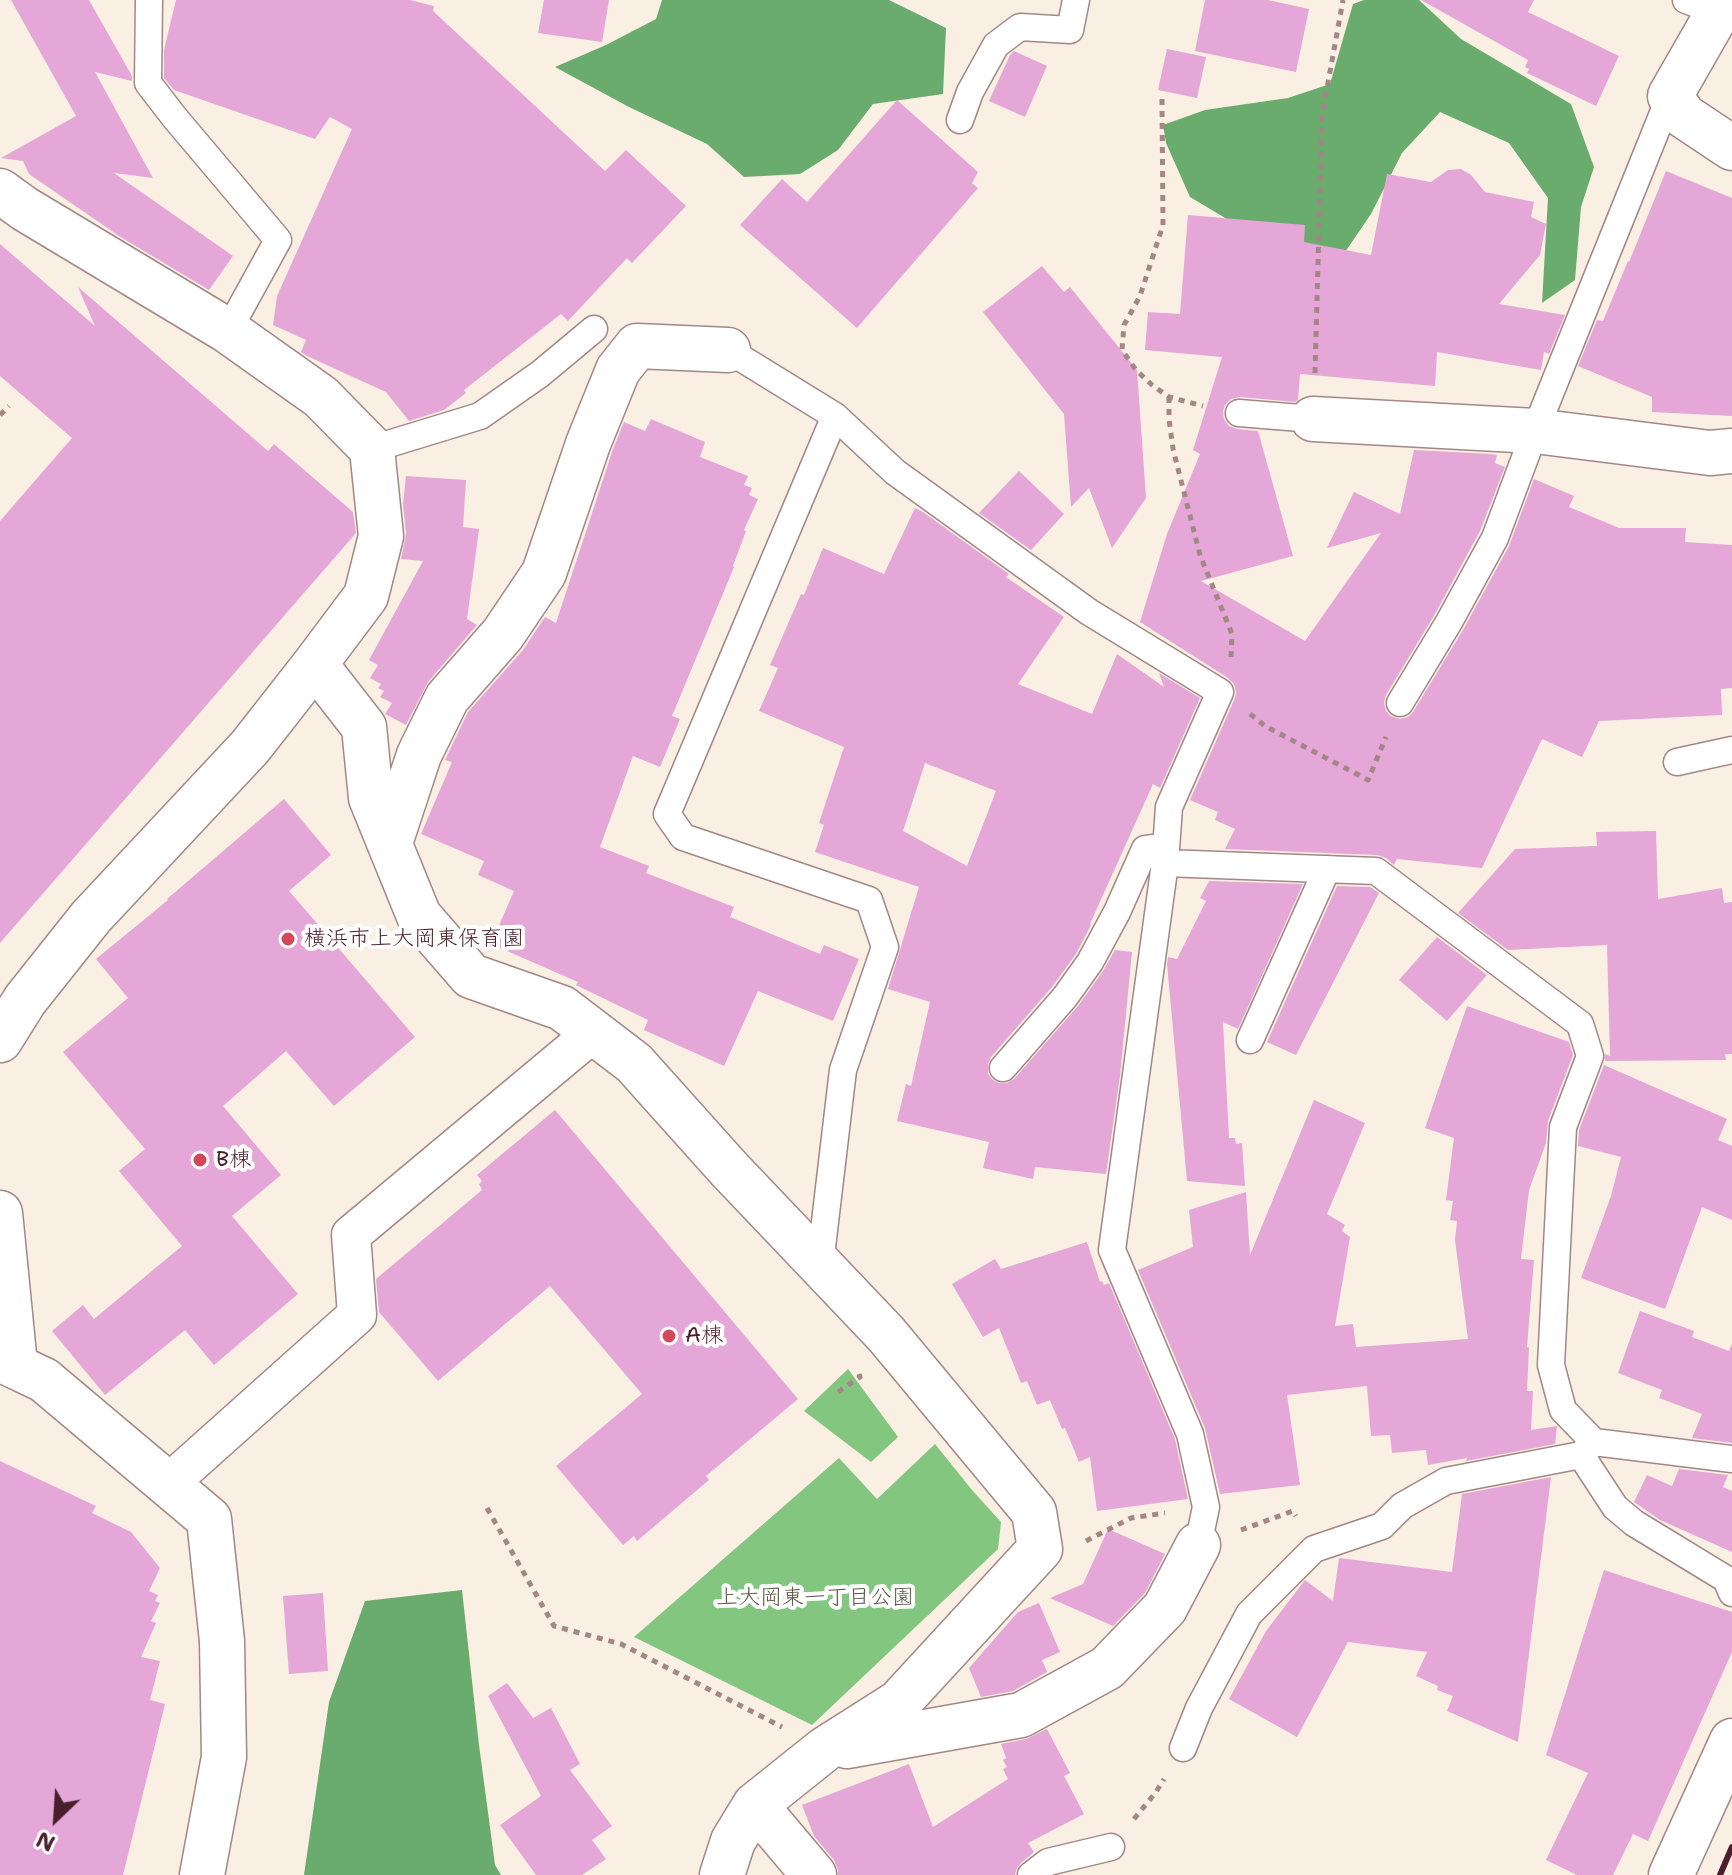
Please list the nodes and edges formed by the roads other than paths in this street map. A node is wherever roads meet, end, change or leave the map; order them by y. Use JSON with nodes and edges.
{"nodes":[{"id":1,"x":149,"y":0,"type":"edge"},
{"id":2,"x":1076,"y":0,"type":"edge"},
{"id":3,"x":1710,"y":4,"type":"edge"},
{"id":4,"x":1670,"y":96,"type":"junction"},
{"id":5,"x":960,"y":120,"type":"dead end"},
{"id":6,"x":1732,"y":148,"type":"edge"},
{"id":7,"x":0,"y":158,"type":"edge"},
{"id":8,"x":12,"y":200,"type":"edge"},
{"id":9,"x":594,"y":329,"type":"dead end"},
{"id":10,"x":228,"y":331,"type":"junction"},
{"id":11,"x":728,"y":350,"type":"joint"},
{"id":12,"x":1239,"y":413,"type":"road end"},
{"id":13,"x":835,"y":416,"type":"junction"},
{"id":14,"x":1313,"y":419,"type":"joint"},
{"id":15,"x":1535,"y":431,"type":"junction"},
{"id":16,"x":372,"y":449,"type":"junction"},
{"id":17,"x":1732,"y":451,"type":"edge"},
{"id":18,"x":315,"y":664,"type":"junction"},
{"id":19,"x":1400,"y":703,"type":"road end"},
{"id":20,"x":1732,"y":750,"type":"edge"},
{"id":21,"x":1677,"y":762,"type":"dead end"},
{"id":22,"x":390,"y":843,"type":"junction"},
{"id":23,"x":1165,"y":854,"type":"junction"},
{"id":24,"x":1327,"y":869,"type":"junction"},
{"id":25,"x":594,"y":1032,"type":"junction"},
{"id":26,"x":0,"y":1040,"type":"edge"},
{"id":27,"x":1250,"y":1040,"type":"dead end"},
{"id":28,"x":1003,"y":1068,"type":"dead end"},
{"id":29,"x":0,"y":1213,"type":"edge"},
{"id":30,"x":820,"y":1264,"type":"junction"},
{"id":31,"x":8,"y":1362,"type":"edge"},
{"id":32,"x":1587,"y":1448,"type":"junction"},
{"id":33,"x":1732,"y":1459,"type":"edge"},
{"id":34,"x":168,"y":1484,"type":"junction"},
{"id":35,"x":1202,"y":1526,"type":"joint"},
{"id":36,"x":1732,"y":1593,"type":"edge"},
{"id":37,"x":1732,"y":1741,"type":"edge"},
{"id":38,"x":1183,"y":1748,"type":"road end"},
{"id":39,"x":825,"y":1749,"type":"junction"},
{"id":40,"x":755,"y":1805,"type":"junction"},
{"id":41,"x":1111,"y":1847,"type":"road end"},
{"id":42,"x":202,"y":1875,"type":"edge"},
{"id":43,"x":722,"y":1875,"type":"edge"},
{"id":44,"x":814,"y":1875,"type":"edge"},
{"id":45,"x":1031,"y":1875,"type":"edge"},
{"id":46,"x":1671,"y":1875,"type":"edge"}],
"edges":[{"from":1,"to":10,"type":"lane"},
{"from":2,"to":5,"type":"lane"},
{"from":3,"to":4,"type":"street"},
{"from":4,"to":6,"type":"street"},
{"from":4,"to":15,"type":"lane"},
{"from":7,"to":8,"type":"street"},
{"from":8,"to":10,"type":"street"},
{"from":9,"to":16,"type":"lane"},
{"from":10,"to":16,"type":"street"},
{"from":11,"to":13,"type":"lane"},
{"from":11,"to":22,"type":"street"},
{"from":12,"to":14,"type":"lane"},
{"from":13,"to":23,"type":"lane"},
{"from":13,"to":30,"type":"lane"},
{"from":14,"to":15,"type":"street"},
{"from":15,"to":17,"type":"street"},
{"from":15,"to":19,"type":"lane"},
{"from":16,"to":18,"type":"street"},
{"from":18,"to":22,"type":"street"},
{"from":18,"to":26,"type":"street"},
{"from":20,"to":21,"type":"lane"},
{"from":22,"to":25,"type":"street"},
{"from":23,"to":24,"type":"lane"},
{"from":23,"to":28,"type":"lane"},
{"from":23,"to":35,"type":"lane"},
{"from":24,"to":27,"type":"lane"},
{"from":24,"to":32,"type":"lane"},
{"from":25,"to":30,"type":"street"},
{"from":25,"to":34,"type":"street"},
{"from":29,"to":31,"type":"street"},
{"from":30,"to":39,"type":"street"},
{"from":31,"to":34,"type":"street"},
{"from":32,"to":33,"type":"lane"},
{"from":32,"to":36,"type":"lane"},
{"from":32,"to":38,"type":"lane"},
{"from":34,"to":42,"type":"street"},
{"from":35,"to":39,"type":"street"},
{"from":37,"to":46,"type":"street"},
{"from":39,"to":40,"type":"street"},
{"from":40,"to":43,"type":"street"},
{"from":40,"to":44,"type":"street"},
{"from":41,"to":45,"type":"lane"}]}
